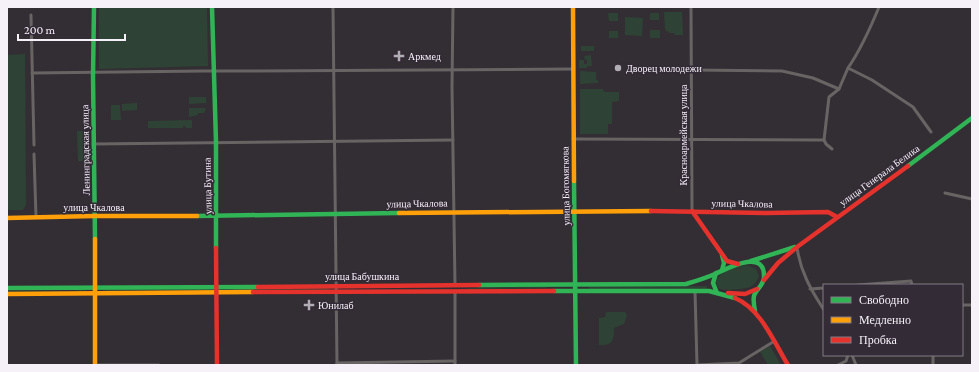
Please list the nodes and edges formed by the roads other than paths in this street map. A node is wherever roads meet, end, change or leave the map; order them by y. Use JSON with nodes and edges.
{"nodes":[{"id":1,"x":94,"y":7,"type":"edge"},
{"id":2,"x":212,"y":7,"type":"edge"},
{"id":3,"x":333,"y":7,"type":"edge"},
{"id":4,"x":453,"y":7,"type":"edge"},
{"id":5,"x":573,"y":7,"type":"edge"},
{"id":6,"x":691,"y":7,"type":"edge"},
{"id":7,"x":879,"y":7,"type":"edge"},
{"id":8,"x":31,"y":15,"type":"dead end"},
{"id":9,"x":848,"y":68,"type":"junction"},
{"id":10,"x":452,"y":69,"type":"junction"},
{"id":11,"x":573,"y":69,"type":"junction"},
{"id":12,"x":334,"y":70,"type":"junction"},
{"id":13,"x":691,"y":70,"type":"junction"},
{"id":14,"x":214,"y":71,"type":"junction"},
{"id":15,"x":93,"y":72,"type":"junction"},
{"id":16,"x":32,"y":74,"type":"junction"},
{"id":17,"x":839,"y":89,"type":"junction"},
{"id":18,"x":972,"y":118,"type":"edge"},
{"id":19,"x":931,"y":132,"type":"dead end"},
{"id":20,"x":573,"y":139,"type":"junction"},
{"id":21,"x":453,"y":140,"type":"junction"},
{"id":22,"x":692,"y":140,"type":"junction"},
{"id":23,"x":824,"y":140,"type":"junction"},
{"id":24,"x":334,"y":141,"type":"junction"},
{"id":25,"x":216,"y":142,"type":"junction"},
{"id":26,"x":93,"y":144,"type":"junction"},
{"id":27,"x":34,"y":145,"type":"dead end"},
{"id":28,"x":832,"y":149,"type":"dead end"},
{"id":29,"x":34,"y":154,"type":"dead end"},
{"id":30,"x":945,"y":193,"type":"dead end"},
{"id":31,"x":972,"y":199,"type":"edge"},
{"id":32,"x":692,"y":211,"type":"junction"},
{"id":33,"x":454,"y":212,"type":"junction"},
{"id":34,"x":574,"y":212,"type":"junction"},
{"id":35,"x":335,"y":213,"type":"junction"},
{"id":36,"x":94,"y":216,"type":"junction"},
{"id":37,"x":217,"y":216,"type":"junction"},
{"id":38,"x":36,"y":217,"type":"junction"},
{"id":39,"x":837,"y":217,"type":"junction"},
{"id":40,"x":7,"y":218,"type":"edge"},
{"id":41,"x":797,"y":247,"type":"junction"},
{"id":42,"x":721,"y":254,"type":"junction"},
{"id":43,"x":751,"y":261,"type":"junction"},
{"id":44,"x":738,"y":264,"type":"junction"},
{"id":45,"x":722,"y":270,"type":"junction"},
{"id":46,"x":716,"y":273,"type":"junction"},
{"id":47,"x":764,"y":280,"type":"junction"},
{"id":48,"x":871,"y":284,"type":"edge"},
{"id":49,"x":912,"y":284,"type":"edge"},
{"id":50,"x":336,"y":285,"type":"junction"},
{"id":51,"x":455,"y":285,"type":"junction"},
{"id":52,"x":576,"y":285,"type":"junction"},
{"id":53,"x":217,"y":286,"type":"junction"},
{"id":54,"x":7,"y":288,"type":"edge"},
{"id":55,"x":94,"y":288,"type":"junction"},
{"id":56,"x":823,"y":288,"type":"edge"},
{"id":57,"x":758,"y":289,"type":"junction"},
{"id":58,"x":810,"y":289,"type":"junction"},
{"id":59,"x":694,"y":290,"type":"junction"},
{"id":60,"x":336,"y":291,"type":"junction"},
{"id":61,"x":455,"y":291,"type":"junction"},
{"id":62,"x":576,"y":291,"type":"junction"},
{"id":63,"x":217,"y":293,"type":"junction"},
{"id":64,"x":717,"y":293,"type":"junction"},
{"id":65,"x":7,"y":294,"type":"edge"},
{"id":66,"x":94,"y":294,"type":"junction"},
{"id":67,"x":823,"y":308,"type":"edge"},
{"id":68,"x":755,"y":311,"type":"junction"},
{"id":69,"x":773,"y":342,"type":"junction"},
{"id":70,"x":848,"y":356,"type":"edge"},
{"id":71,"x":455,"y":361,"type":"junction"},
{"id":72,"x":337,"y":364,"type":"edge"},
{"id":73,"x":94,"y":365,"type":"edge"},
{"id":74,"x":159,"y":365,"type":"edge"},
{"id":75,"x":217,"y":365,"type":"edge"},
{"id":76,"x":455,"y":365,"type":"edge"},
{"id":77,"x":576,"y":365,"type":"edge"},
{"id":78,"x":697,"y":365,"type":"edge"},
{"id":79,"x":788,"y":365,"type":"edge"},
{"id":80,"x":838,"y":365,"type":"edge"}],
"edges":[{"from":1,"to":15,"type":"main road","name":"Ленинградская улица"},
{"from":2,"to":14,"type":"main road","name":"улица Бутина"},
{"from":3,"to":12,"type":"street"},
{"from":4,"to":10,"type":"street"},
{"from":5,"to":11,"type":"main road","name":"улица Богомягкова"},
{"from":6,"to":13,"type":"street","name":"Красноармейская улица"},
{"from":7,"to":9,"type":"street"},
{"from":8,"to":16,"type":"street"},
{"from":9,"to":17,"type":"street"},
{"from":9,"to":19,"type":"street"},
{"from":10,"to":11,"type":"street"},
{"from":10,"to":12,"type":"street"},
{"from":10,"to":21,"type":"street"},
{"from":11,"to":20,"type":"main road","name":"улица Богомягкова"},
{"from":12,"to":14,"type":"street"},
{"from":12,"to":24,"type":"street"},
{"from":13,"to":17,"type":"street"},
{"from":13,"to":22,"type":"street","name":"Красноармейская улица"},
{"from":14,"to":15,"type":"street"},
{"from":14,"to":25,"type":"main road","name":"улица Бутина"},
{"from":15,"to":16,"type":"street"},
{"from":15,"to":26,"type":"main road","name":"Ленинградская улица"},
{"from":16,"to":27,"type":"street"},
{"from":17,"to":23,"type":"street"},
{"from":18,"to":39,"type":"main road","name":"улица Генерала Белика"},
{"from":20,"to":22,"type":"street"},
{"from":20,"to":34,"type":"main road","name":"улица Богомягкова"},
{"from":21,"to":24,"type":"street"},
{"from":21,"to":33,"type":"street"},
{"from":22,"to":23,"type":"street"},
{"from":22,"to":32,"type":"street","name":"Красноармейская улица"},
{"from":23,"to":28,"type":"street"},
{"from":24,"to":25,"type":"street"},
{"from":24,"to":35,"type":"street"},
{"from":25,"to":26,"type":"street"},
{"from":25,"to":37,"type":"main road","name":"улица Бутина"},
{"from":26,"to":36,"type":"main road","name":"Ленинградская улица"},
{"from":29,"to":38,"type":"street"},
{"from":30,"to":31,"type":"street"},
{"from":32,"to":34,"type":"main road","name":"улица Чкалова"},
{"from":32,"to":39,"type":"main road","name":"улица Чкалова"},
{"from":32,"to":42,"type":"main road"},
{"from":33,"to":34,"type":"main road","name":"улица Чкалова"},
{"from":33,"to":35,"type":"main road","name":"улица Чкалова"},
{"from":33,"to":51,"type":"street"},
{"from":34,"to":52,"type":"main road","name":"улица Богомягкова"},
{"from":35,"to":37,"type":"main road","name":"улица Чкалова"},
{"from":35,"to":50,"type":"street"},
{"from":36,"to":37,"type":"main road","name":"улица Чкалова"},
{"from":36,"to":38,"type":"main road","name":"улица Чкалова"},
{"from":36,"to":55,"type":"main road","name":"Ленинградская улица"},
{"from":37,"to":53,"type":"main road","name":"улица Бутина"},
{"from":38,"to":40,"type":"main road","name":"улица Чкалова"},
{"from":39,"to":41,"type":"main road","name":"улица Генерала Белика"},
{"from":41,"to":43,"type":"main road","name":"улица Бабушкина"},
{"from":41,"to":47,"type":"main road","name":"улица Генерала Белика"},
{"from":41,"to":58,"type":"street"},
{"from":42,"to":44,"type":"main road"},
{"from":42,"to":45,"type":"main road"},
{"from":43,"to":44,"type":"main road","name":"улица Бабушкина"},
{"from":43,"to":47,"type":"main road"},
{"from":44,"to":45,"type":"main road","name":"улица Бабушкина"},
{"from":45,"to":46,"type":"main road","name":"улица Бабушкина"},
{"from":46,"to":52,"type":"main road","name":"улица Бабушкина"},
{"from":46,"to":64,"type":"main road"},
{"from":47,"to":57,"type":"main road","name":"улица Генерала Белика"},
{"from":48,"to":49,"type":"street"},
{"from":50,"to":51,"type":"main road","name":"улица Бабушкина"},
{"from":50,"to":53,"type":"main road","name":"улица Бабушкина"},
{"from":50,"to":60,"type":"street"},
{"from":51,"to":52,"type":"main road","name":"улица Бабушкина"},
{"from":51,"to":61,"type":"street"},
{"from":52,"to":62,"type":"main road","name":"улица Богомягкова"},
{"from":53,"to":55,"type":"main road","name":"улица Бабушкина"},
{"from":53,"to":63,"type":"main road","name":"улица Бутина"},
{"from":54,"to":55,"type":"main road","name":"улица Бабушкина"},
{"from":55,"to":66,"type":"main road","name":"Ленинградская улица"},
{"from":56,"to":58,"type":"street"},
{"from":57,"to":64,"type":"main road"},
{"from":57,"to":68,"type":"main road"},
{"from":58,"to":67,"type":"street"},
{"from":59,"to":62,"type":"main road","name":"улица Бабушкина"},
{"from":59,"to":64,"type":"main road","name":"улица Бабушкина"},
{"from":59,"to":78,"type":"street"},
{"from":60,"to":61,"type":"main road","name":"улица Бабушкина"},
{"from":60,"to":63,"type":"main road","name":"улица Бабушкина"},
{"from":60,"to":72,"type":"street"},
{"from":61,"to":62,"type":"main road","name":"улица Бабушкина"},
{"from":61,"to":71,"type":"street"},
{"from":62,"to":77,"type":"main road","name":"улица Богомягкова"},
{"from":63,"to":66,"type":"main road","name":"улица Бабушкина"},
{"from":63,"to":75,"type":"main road","name":"улица Бутина"},
{"from":64,"to":68,"type":"main road"},
{"from":65,"to":66,"type":"main road","name":"улица Бабушкина"},
{"from":66,"to":73,"type":"main road","name":"Ленинградская улица"},
{"from":68,"to":69,"type":"main road"},
{"from":69,"to":78,"type":"street"},
{"from":69,"to":79,"type":"main road"},
{"from":70,"to":80,"type":"street"},
{"from":71,"to":72,"type":"street"},
{"from":71,"to":76,"type":"street"},
{"from":73,"to":74,"type":"street"}]}
